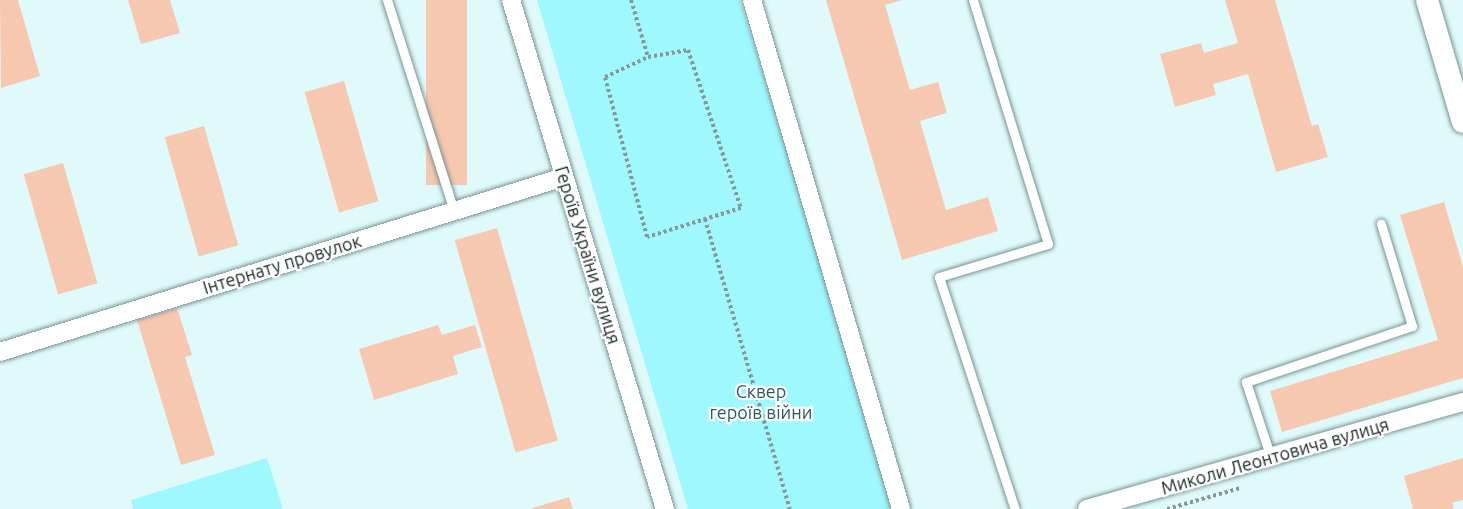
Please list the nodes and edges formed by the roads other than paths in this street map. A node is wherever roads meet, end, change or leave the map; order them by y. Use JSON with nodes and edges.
{"nodes":[{"id":1,"x":387,"y":0,"type":"edge"},
{"id":2,"x":511,"y":0,"type":"edge"},
{"id":3,"x":752,"y":0,"type":"edge"},
{"id":4,"x":972,"y":0,"type":"edge"},
{"id":5,"x":1427,"y":0,"type":"edge"},
{"id":6,"x":1463,"y":122,"type":"edge"},
{"id":7,"x":564,"y":177,"type":"junction"},
{"id":8,"x":454,"y":211,"type":"junction"},
{"id":9,"x":1381,"y":224,"type":"dead end"},
{"id":10,"x":0,"y":352,"type":"edge"},
{"id":11,"x":1463,"y":402,"type":"edge"},
{"id":12,"x":1271,"y":458,"type":"junction"},
{"id":13,"x":665,"y":509,"type":"edge"},
{"id":14,"x":901,"y":509,"type":"edge"},
{"id":15,"x":1015,"y":509,"type":"edge"},
{"id":16,"x":1088,"y":509,"type":"edge"}],
"edges":[{"from":1,"to":8,"type":"lane"},
{"from":2,"to":7,"type":"street","name":"Героїв України вулиця"},
{"from":3,"to":14,"type":"street"},
{"from":4,"to":15,"type":"lane"},
{"from":5,"to":6,"type":"street"},
{"from":7,"to":8,"type":"street","name":"Інтернату провулок"},
{"from":7,"to":13,"type":"street","name":"Героїв України вулиця"},
{"from":8,"to":10,"type":"street","name":"Інтернату провулок"},
{"from":9,"to":12,"type":"lane"},
{"from":11,"to":12,"type":"street","name":"Миколи Леонтовича вулиця"},
{"from":12,"to":16,"type":"street","name":"Миколи Леонтовича вулиця"}]}
